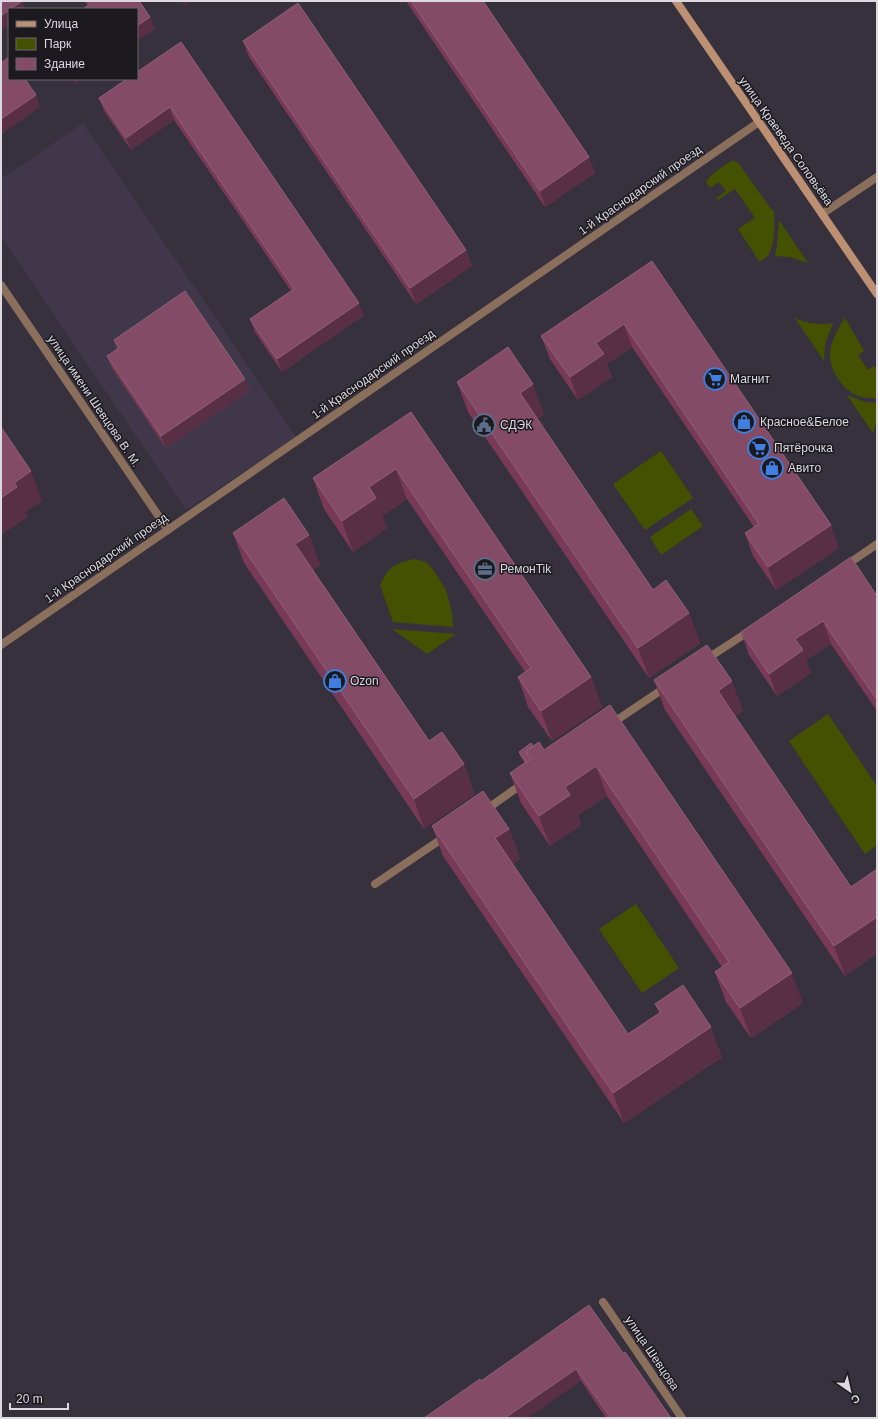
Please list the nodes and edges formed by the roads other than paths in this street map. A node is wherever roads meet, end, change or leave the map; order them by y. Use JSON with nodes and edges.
{"nodes":[{"id":1,"x":676,"y":1,"type":"edge"},
{"id":2,"x":759,"y":122,"type":"junction"},
{"id":3,"x":877,"y":177,"type":"edge"},
{"id":4,"x":822,"y":214,"type":"junction"},
{"id":5,"x":1,"y":285,"type":"edge"},
{"id":6,"x":877,"y":294,"type":"edge"},
{"id":7,"x":168,"y":530,"type":"junction"},
{"id":8,"x":877,"y":544,"type":"edge"},
{"id":9,"x":841,"y":568,"type":"edge"},
{"id":10,"x":758,"y":625,"type":"edge"},
{"id":11,"x":1,"y":645,"type":"edge"},
{"id":12,"x":695,"y":667,"type":"edge"},
{"id":13,"x":676,"y":680,"type":"edge"},
{"id":14,"x":606,"y":728,"type":"edge"},
{"id":15,"x":532,"y":778,"type":"edge"},
{"id":16,"x":475,"y":816,"type":"edge"},
{"id":17,"x":455,"y":830,"type":"edge"},
{"id":18,"x":375,"y":884,"type":"dead end"},
{"id":19,"x":602,"y":1302,"type":"dead end"},
{"id":20,"x":682,"y":1418,"type":"edge"}],
"edges":[{"from":1,"to":2,"type":"main road","name":"улица Краеведа Соловьёва"},
{"from":2,"to":4,"type":"main road","name":"улица Краеведа Соловьёва"},
{"from":2,"to":7,"type":"street","name":"1-й Краснодарский проезд"},
{"from":3,"to":4,"type":"street"},
{"from":4,"to":6,"type":"main road","name":"улица Краеведа Соловьёва"},
{"from":5,"to":7,"type":"street","name":"улица имени Шевцова В. М."},
{"from":7,"to":11,"type":"street","name":"1-й Краснодарский проезд"},
{"from":8,"to":9,"type":"street"},
{"from":10,"to":12,"type":"street"},
{"from":13,"to":14,"type":"street"},
{"from":15,"to":16,"type":"street"},
{"from":17,"to":18,"type":"street"},
{"from":19,"to":20,"type":"street","name":"улица Шевцова"}]}
